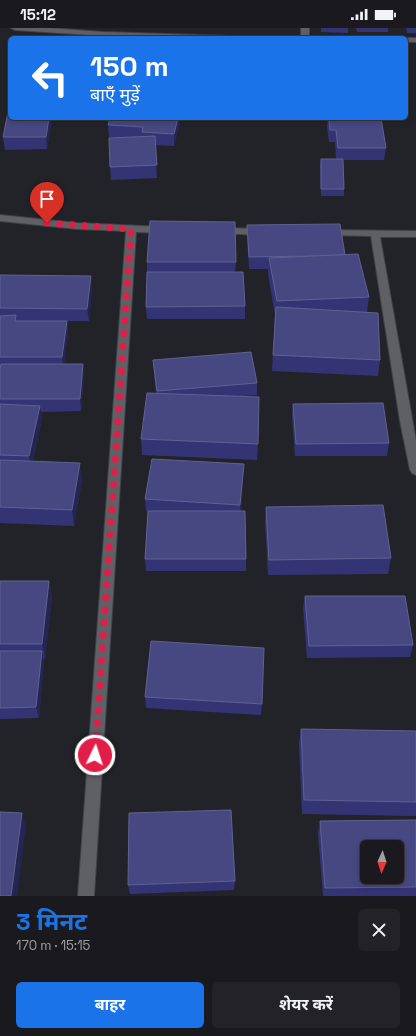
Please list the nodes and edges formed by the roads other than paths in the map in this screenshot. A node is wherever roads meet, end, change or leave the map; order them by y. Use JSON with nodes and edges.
{"nodes":[{"id":1,"x":15,"y":28,"type":"edge"},
{"id":2,"x":105,"y":31,"type":"edge"},
{"id":3,"x":196,"y":36,"type":"edge"},
{"id":4,"x":0,"y":218,"type":"edge"},
{"id":5,"x":131,"y":229,"type":"junction"},
{"id":6,"x":176,"y":230,"type":"edge"},
{"id":7,"x":207,"y":231,"type":"edge"},
{"id":8,"x":275,"y":232,"type":"edge"},
{"id":9,"x":314,"y":232,"type":"edge"},
{"id":10,"x":375,"y":233,"type":"junction"},
{"id":11,"x":416,"y":234,"type":"edge"},
{"id":12,"x":411,"y":421,"type":"edge"},
{"id":13,"x":416,"y":470,"type":"edge"},
{"id":14,"x":86,"y":896,"type":"edge"}],
"edges":[{"from":1,"to":2,"type":"street"},
{"from":2,"to":3,"type":"street"},
{"from":4,"to":5,"type":"street"},
{"from":5,"to":6,"type":"street"},
{"from":5,"to":14,"type":"street"},
{"from":7,"to":8,"type":"street"},
{"from":9,"to":10,"type":"street"},
{"from":10,"to":11,"type":"street"},
{"from":10,"to":12,"type":"street"},
{"from":12,"to":13,"type":"street"}]}
